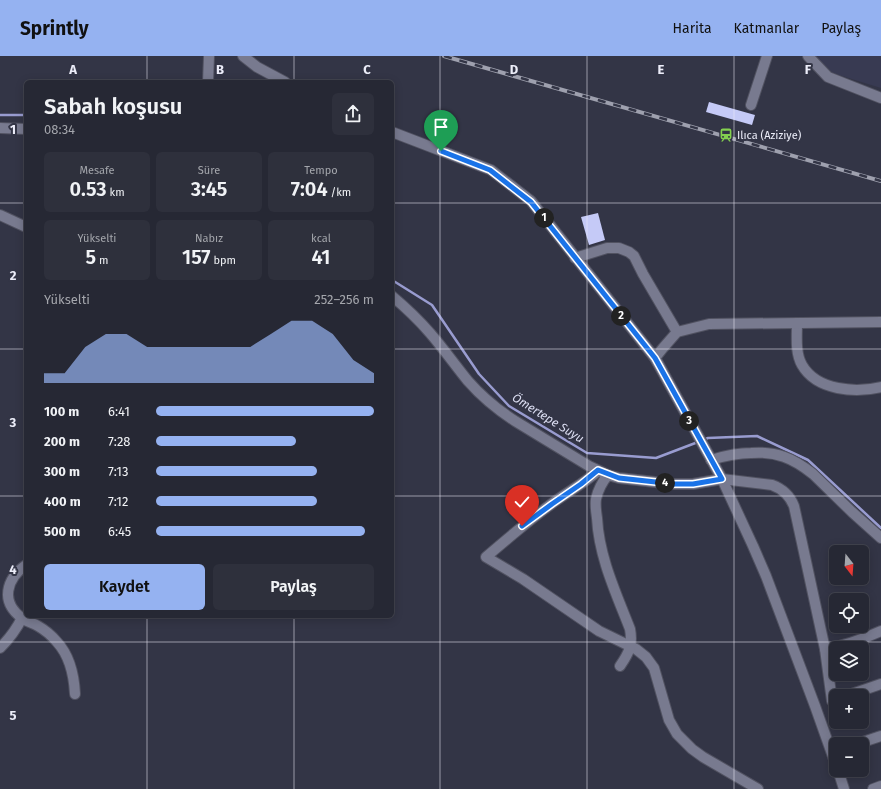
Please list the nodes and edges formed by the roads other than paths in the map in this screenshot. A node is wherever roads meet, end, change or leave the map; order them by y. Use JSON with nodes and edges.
{"nodes":[{"id":1,"x":209,"y":56,"type":"edge"},
{"id":2,"x":243,"y":56,"type":"edge"},
{"id":3,"x":767,"y":56,"type":"edge"},
{"id":4,"x":808,"y":56,"type":"edge"},
{"id":5,"x":208,"y":80,"type":"edge"},
{"id":6,"x":282,"y":80,"type":"edge"},
{"id":7,"x":881,"y":98,"type":"edge"},
{"id":8,"x":751,"y":105,"type":"dead end"},
{"id":9,"x":0,"y":128,"type":"edge"},
{"id":10,"x":24,"y":129,"type":"edge"},
{"id":11,"x":394,"y":133,"type":"edge"},
{"id":12,"x":0,"y":215,"type":"edge"},
{"id":13,"x":24,"y":226,"type":"edge"},
{"id":14,"x":575,"y":258,"type":"junction"},
{"id":15,"x":394,"y":298,"type":"edge"},
{"id":16,"x":797,"y":323,"type":"junction"},
{"id":17,"x":881,"y":323,"type":"edge"},
{"id":18,"x":677,"y":332,"type":"junction"},
{"id":19,"x":655,"y":358,"type":"junction"},
{"id":20,"x":881,"y":387,"type":"edge"},
{"id":21,"x":711,"y":459,"type":"junction"},
{"id":22,"x":598,"y":470,"type":"junction"},
{"id":23,"x":608,"y":475,"type":"junction"},
{"id":24,"x":722,"y":479,"type":"junction"},
{"id":25,"x":881,"y":538,"type":"edge"},
{"id":26,"x":24,"y":567,"type":"edge"},
{"id":27,"x":22,"y":618,"type":"junction"},
{"id":28,"x":881,"y":631,"type":"edge"},
{"id":29,"x":630,"y":646,"type":"junction"},
{"id":30,"x":0,"y":648,"type":"edge"},
{"id":31,"x":825,"y":649,"type":"junction"},
{"id":32,"x":620,"y":666,"type":"dead end"},
{"id":33,"x":881,"y":684,"type":"edge"},
{"id":34,"x":832,"y":689,"type":"edge"},
{"id":35,"x":866,"y":689,"type":"edge"},
{"id":36,"x":75,"y":694,"type":"dead end"},
{"id":37,"x":829,"y":702,"type":"edge"},
{"id":38,"x":815,"y":706,"type":"junction"},
{"id":39,"x":881,"y":736,"type":"edge"},
{"id":40,"x":829,"y":740,"type":"edge"},
{"id":41,"x":869,"y":740,"type":"edge"},
{"id":42,"x":840,"y":777,"type":"edge"},
{"id":43,"x":881,"y":786,"type":"edge"},
{"id":44,"x":758,"y":789,"type":"edge"},
{"id":45,"x":844,"y":789,"type":"edge"},
{"id":46,"x":873,"y":789,"type":"edge"}],
"edges":[{"from":1,"to":5,"type":"street"},
{"from":2,"to":6,"type":"street"},
{"from":3,"to":8,"type":"street"},
{"from":4,"to":7,"type":"street"},
{"from":9,"to":10,"type":"street"},
{"from":11,"to":14,"type":"street"},
{"from":12,"to":13,"type":"street"},
{"from":14,"to":18,"type":"street"},
{"from":14,"to":19,"type":"street"},
{"from":15,"to":22,"type":"street"},
{"from":16,"to":17,"type":"street"},
{"from":16,"to":18,"type":"street"},
{"from":16,"to":20,"type":"street"},
{"from":18,"to":19,"type":"street"},
{"from":19,"to":21,"type":"street"},
{"from":21,"to":24,"type":"street"},
{"from":21,"to":25,"type":"street"},
{"from":22,"to":23,"type":"street"},
{"from":22,"to":29,"type":"street"},
{"from":23,"to":24,"type":"street"},
{"from":23,"to":29,"type":"street"},
{"from":24,"to":31,"type":"street"},
{"from":24,"to":38,"type":"street"},
{"from":26,"to":27,"type":"street"},
{"from":27,"to":30,"type":"street"},
{"from":27,"to":36,"type":"street"},
{"from":28,"to":31,"type":"street"},
{"from":29,"to":32,"type":"street"},
{"from":29,"to":44,"type":"street"},
{"from":31,"to":34,"type":"street"},
{"from":33,"to":35,"type":"street"},
{"from":37,"to":38,"type":"street"},
{"from":38,"to":40,"type":"street"},
{"from":39,"to":41,"type":"street"},
{"from":42,"to":45,"type":"street"},
{"from":43,"to":46,"type":"street"}]}
